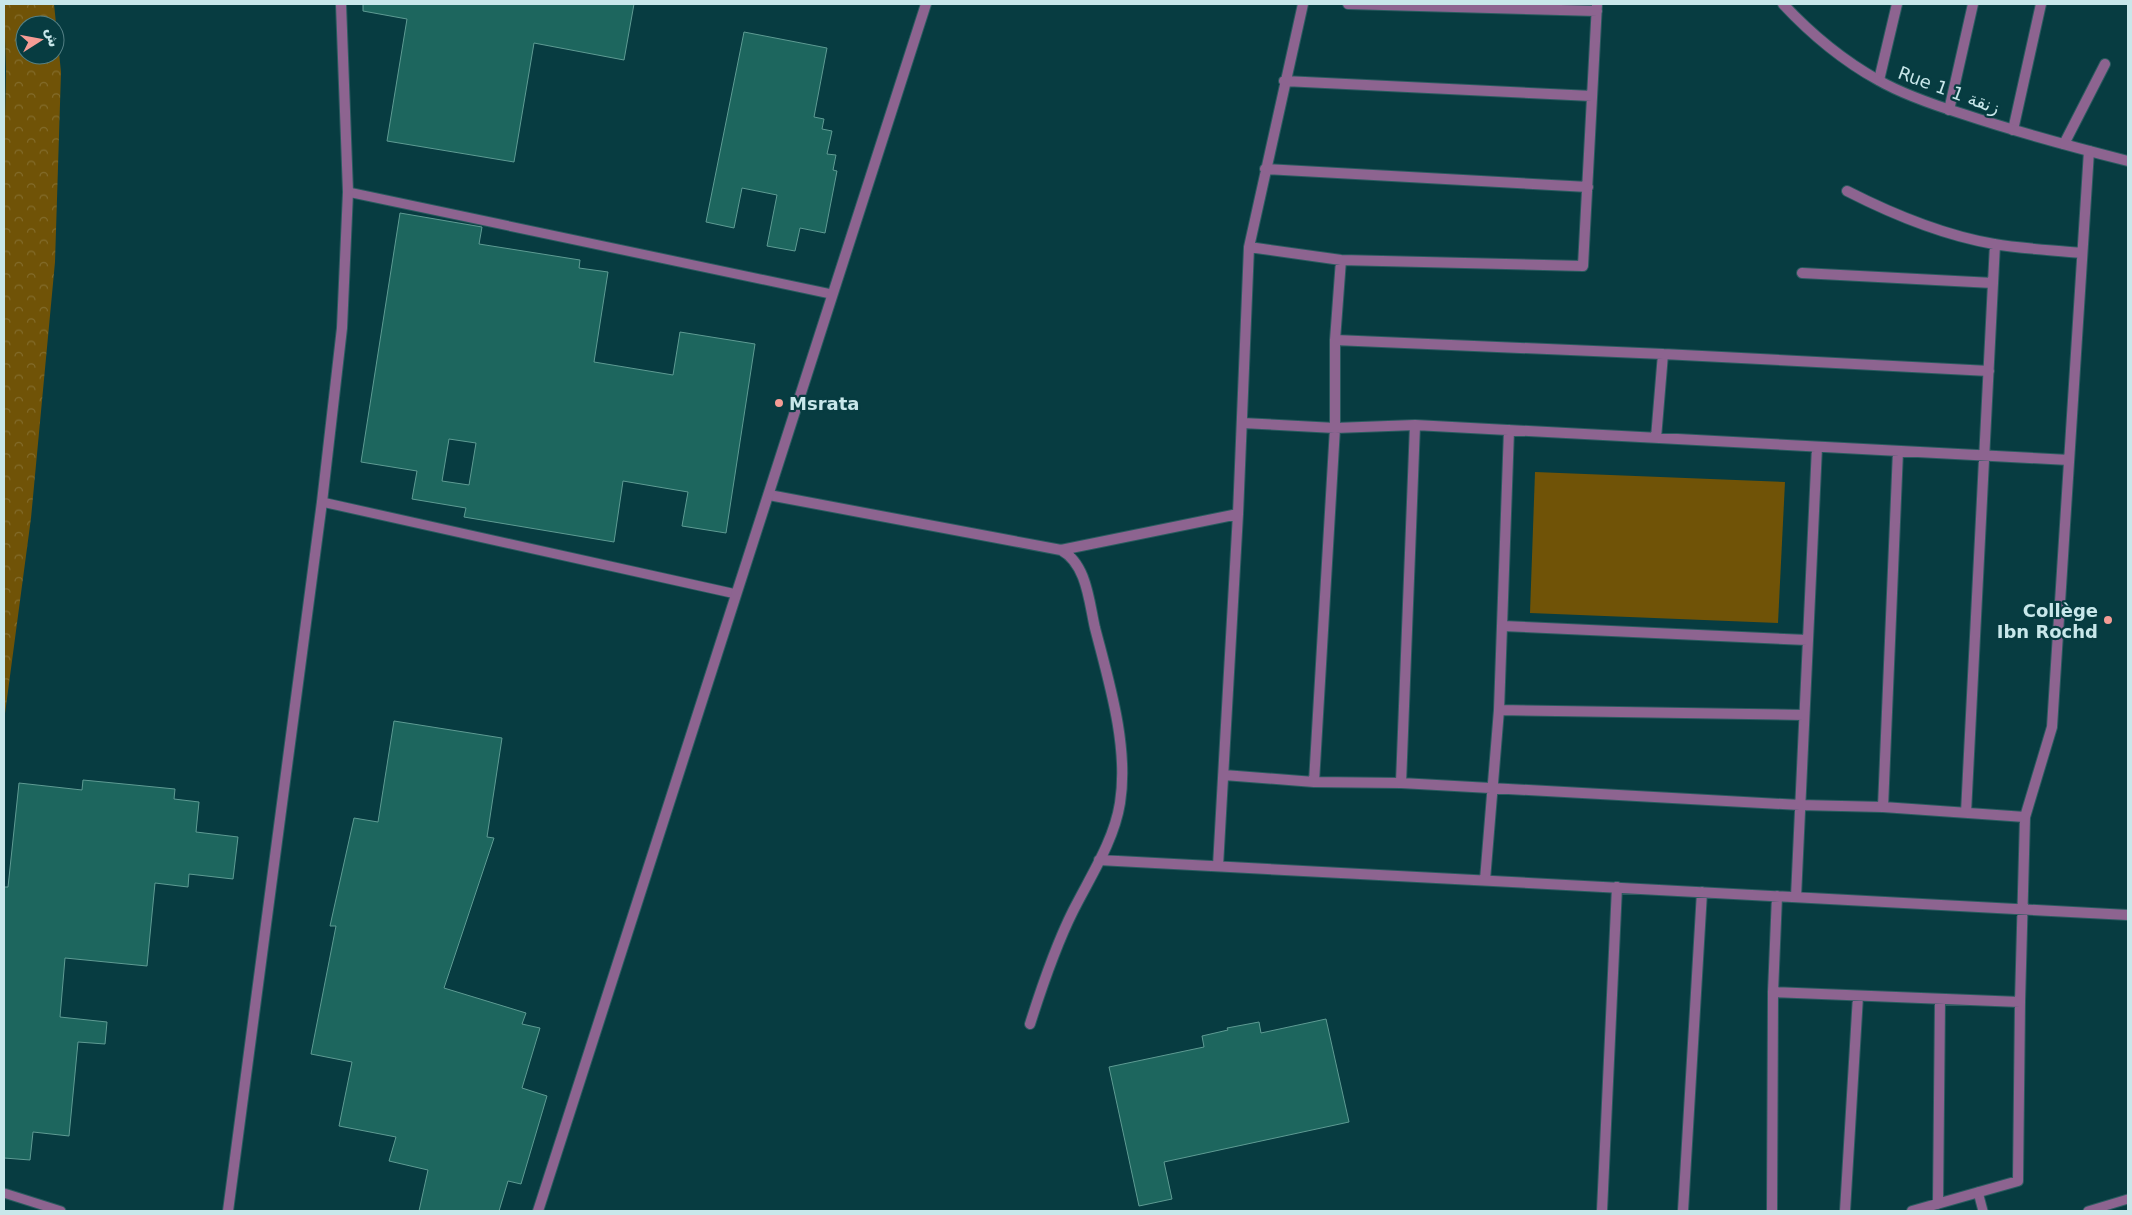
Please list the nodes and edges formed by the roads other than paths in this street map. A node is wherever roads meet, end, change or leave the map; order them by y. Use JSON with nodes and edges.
{"nodes":[{"id":1,"x":341,"y":4,"type":"edge"},
{"id":2,"x":926,"y":4,"type":"edge"},
{"id":3,"x":1303,"y":4,"type":"edge"},
{"id":4,"x":1348,"y":4,"type":"edge"},
{"id":5,"x":1783,"y":4,"type":"edge"},
{"id":6,"x":1897,"y":4,"type":"edge"},
{"id":7,"x":1973,"y":4,"type":"edge"},
{"id":8,"x":2041,"y":4,"type":"edge"},
{"id":9,"x":1597,"y":7,"type":"edge"},
{"id":10,"x":2105,"y":64,"type":"dead end"},
{"id":11,"x":1879,"y":80,"type":"junction"},
{"id":12,"x":1284,"y":81,"type":"junction"},
{"id":13,"x":1592,"y":96,"type":"junction"},
{"id":14,"x":1949,"y":110,"type":"junction"},
{"id":15,"x":2013,"y":130,"type":"junction"},
{"id":16,"x":2064,"y":144,"type":"junction"},
{"id":17,"x":2088,"y":151,"type":"junction"},
{"id":18,"x":2128,"y":161,"type":"edge"},
{"id":19,"x":1265,"y":169,"type":"junction"},
{"id":20,"x":1588,"y":187,"type":"junction"},
{"id":21,"x":1847,"y":191,"type":"dead end"},
{"id":22,"x":348,"y":192,"type":"junction"},
{"id":23,"x":1996,"y":244,"type":"junction"},
{"id":24,"x":1249,"y":247,"type":"junction"},
{"id":25,"x":2082,"y":253,"type":"junction"},
{"id":26,"x":1341,"y":260,"type":"junction"},
{"id":27,"x":1802,"y":273,"type":"dead end"},
{"id":28,"x":1993,"y":282,"type":"junction"},
{"id":29,"x":831,"y":294,"type":"junction"},
{"id":30,"x":1335,"y":340,"type":"junction"},
{"id":31,"x":1663,"y":354,"type":"junction"},
{"id":32,"x":1989,"y":370,"type":"junction"},
{"id":33,"x":1242,"y":423,"type":"junction"},
{"id":34,"x":1415,"y":425,"type":"junction"},
{"id":35,"x":1335,"y":428,"type":"junction"},
{"id":36,"x":1509,"y":430,"type":"junction"},
{"id":37,"x":1656,"y":438,"type":"junction"},
{"id":38,"x":1817,"y":447,"type":"junction"},
{"id":39,"x":1898,"y":451,"type":"junction"},
{"id":40,"x":1984,"y":456,"type":"junction"},
{"id":41,"x":2069,"y":460,"type":"junction"},
{"id":42,"x":769,"y":495,"type":"junction"},
{"id":43,"x":322,"y":502,"type":"junction"},
{"id":44,"x":1238,"y":514,"type":"junction"},
{"id":45,"x":1062,"y":550,"type":"junction"},
{"id":46,"x":736,"y":594,"type":"junction"},
{"id":47,"x":1503,"y":626,"type":"junction"},
{"id":48,"x":1807,"y":640,"type":"junction"},
{"id":49,"x":1499,"y":710,"type":"junction"},
{"id":50,"x":1804,"y":716,"type":"junction"},
{"id":51,"x":1224,"y":775,"type":"junction"},
{"id":52,"x":1314,"y":782,"type":"junction"},
{"id":53,"x":1401,"y":783,"type":"junction"},
{"id":54,"x":1493,"y":788,"type":"junction"},
{"id":55,"x":1800,"y":805,"type":"junction"},
{"id":56,"x":1882,"y":807,"type":"junction"},
{"id":57,"x":1966,"y":813,"type":"junction"},
{"id":58,"x":2025,"y":816,"type":"junction"},
{"id":59,"x":1099,"y":860,"type":"junction"},
{"id":60,"x":1218,"y":866,"type":"junction"},
{"id":61,"x":1485,"y":880,"type":"junction"},
{"id":62,"x":1617,"y":887,"type":"junction"},
{"id":63,"x":1702,"y":892,"type":"junction"},
{"id":64,"x":1777,"y":896,"type":"junction"},
{"id":65,"x":1796,"y":897,"type":"junction"},
{"id":66,"x":2022,"y":909,"type":"junction"},
{"id":67,"x":2128,"y":915,"type":"edge"},
{"id":68,"x":1774,"y":992,"type":"junction"},
{"id":69,"x":1858,"y":996,"type":"junction"},
{"id":70,"x":1940,"y":999,"type":"junction"},
{"id":71,"x":2020,"y":1002,"type":"junction"},
{"id":72,"x":1030,"y":1024,"type":"dead end"},
{"id":73,"x":1978,"y":1192,"type":"junction"},
{"id":74,"x":4,"y":1193,"type":"edge"},
{"id":75,"x":2128,"y":1199,"type":"edge"},
{"id":76,"x":1938,"y":1204,"type":"junction"},
{"id":77,"x":62,"y":1211,"type":"edge"},
{"id":78,"x":228,"y":1211,"type":"edge"},
{"id":79,"x":538,"y":1211,"type":"edge"},
{"id":80,"x":1602,"y":1211,"type":"edge"},
{"id":81,"x":1683,"y":1211,"type":"edge"},
{"id":82,"x":1772,"y":1211,"type":"edge"},
{"id":83,"x":1845,"y":1211,"type":"edge"},
{"id":84,"x":1916,"y":1211,"type":"edge"},
{"id":85,"x":1983,"y":1211,"type":"edge"},
{"id":86,"x":2088,"y":1211,"type":"edge"}],
"edges":[{"from":1,"to":22,"type":"street"},
{"from":2,"to":29,"type":"street"},
{"from":3,"to":12,"type":"street"},
{"from":4,"to":9,"type":"street"},
{"from":5,"to":11,"type":"street","name":"Rue 1 زنقة 1"},
{"from":6,"to":11,"type":"street"},
{"from":7,"to":14,"type":"street"},
{"from":8,"to":15,"type":"street"},
{"from":9,"to":13,"type":"street"},
{"from":10,"to":16,"type":"street"},
{"from":11,"to":14,"type":"street","name":"Rue 1 زنقة 1"},
{"from":12,"to":13,"type":"street"},
{"from":12,"to":19,"type":"street"},
{"from":13,"to":20,"type":"street"},
{"from":14,"to":15,"type":"street","name":"Rue 1 زنقة 1"},
{"from":15,"to":16,"type":"street","name":"Rue 1 زنقة 1"},
{"from":16,"to":17,"type":"street","name":"Rue 1 زنقة 1"},
{"from":17,"to":18,"type":"street","name":"Rue 1 زنقة 1"},
{"from":17,"to":25,"type":"street"},
{"from":19,"to":20,"type":"street"},
{"from":19,"to":24,"type":"street"},
{"from":20,"to":26,"type":"street"},
{"from":21,"to":23,"type":"street"},
{"from":22,"to":29,"type":"lane"},
{"from":22,"to":43,"type":"street"},
{"from":23,"to":25,"type":"street"},
{"from":23,"to":28,"type":"street"},
{"from":24,"to":26,"type":"street"},
{"from":24,"to":33,"type":"street"},
{"from":25,"to":41,"type":"street"},
{"from":26,"to":30,"type":"street"},
{"from":27,"to":28,"type":"street"},
{"from":28,"to":32,"type":"street"},
{"from":29,"to":42,"type":"street"},
{"from":30,"to":31,"type":"street"},
{"from":30,"to":35,"type":"street"},
{"from":31,"to":32,"type":"street"},
{"from":31,"to":37,"type":"street"},
{"from":32,"to":40,"type":"street"},
{"from":33,"to":35,"type":"street"},
{"from":33,"to":44,"type":"street"},
{"from":34,"to":35,"type":"street"},
{"from":34,"to":36,"type":"street"},
{"from":34,"to":53,"type":"street"},
{"from":35,"to":52,"type":"street"},
{"from":36,"to":37,"type":"street"},
{"from":36,"to":47,"type":"street"},
{"from":37,"to":38,"type":"street"},
{"from":38,"to":39,"type":"street"},
{"from":38,"to":48,"type":"street"},
{"from":39,"to":40,"type":"street"},
{"from":39,"to":56,"type":"street"},
{"from":40,"to":41,"type":"street"},
{"from":40,"to":57,"type":"street"},
{"from":41,"to":58,"type":"street"},
{"from":42,"to":45,"type":"street"},
{"from":42,"to":46,"type":"street"},
{"from":43,"to":46,"type":"lane"},
{"from":43,"to":78,"type":"street"},
{"from":44,"to":45,"type":"street"},
{"from":44,"to":51,"type":"street"},
{"from":45,"to":59,"type":"street"},
{"from":46,"to":79,"type":"street"},
{"from":47,"to":48,"type":"street"},
{"from":47,"to":49,"type":"street"},
{"from":48,"to":50,"type":"street"},
{"from":49,"to":50,"type":"street"},
{"from":49,"to":54,"type":"street"},
{"from":50,"to":55,"type":"street"},
{"from":51,"to":52,"type":"street"},
{"from":51,"to":60,"type":"street"},
{"from":52,"to":53,"type":"street"},
{"from":53,"to":54,"type":"street"},
{"from":54,"to":55,"type":"street"},
{"from":54,"to":61,"type":"street"},
{"from":55,"to":56,"type":"street"},
{"from":55,"to":65,"type":"street"},
{"from":56,"to":57,"type":"street"},
{"from":57,"to":58,"type":"street"},
{"from":58,"to":66,"type":"street"},
{"from":59,"to":60,"type":"street"},
{"from":59,"to":72,"type":"street"},
{"from":60,"to":61,"type":"street"},
{"from":61,"to":62,"type":"street"},
{"from":62,"to":63,"type":"street"},
{"from":62,"to":80,"type":"street"},
{"from":63,"to":64,"type":"street"},
{"from":63,"to":81,"type":"street"},
{"from":64,"to":65,"type":"street"},
{"from":64,"to":68,"type":"street"},
{"from":65,"to":66,"type":"street"},
{"from":66,"to":67,"type":"street"},
{"from":66,"to":71,"type":"street"},
{"from":68,"to":69,"type":"street"},
{"from":68,"to":82,"type":"street"},
{"from":69,"to":70,"type":"street"},
{"from":69,"to":83,"type":"street"},
{"from":70,"to":71,"type":"street"},
{"from":70,"to":76,"type":"street"},
{"from":71,"to":73,"type":"street"},
{"from":73,"to":76,"type":"street"},
{"from":73,"to":85,"type":"lane"},
{"from":74,"to":77,"type":"lane"},
{"from":75,"to":86,"type":"lane"},
{"from":76,"to":84,"type":"street"}]}
